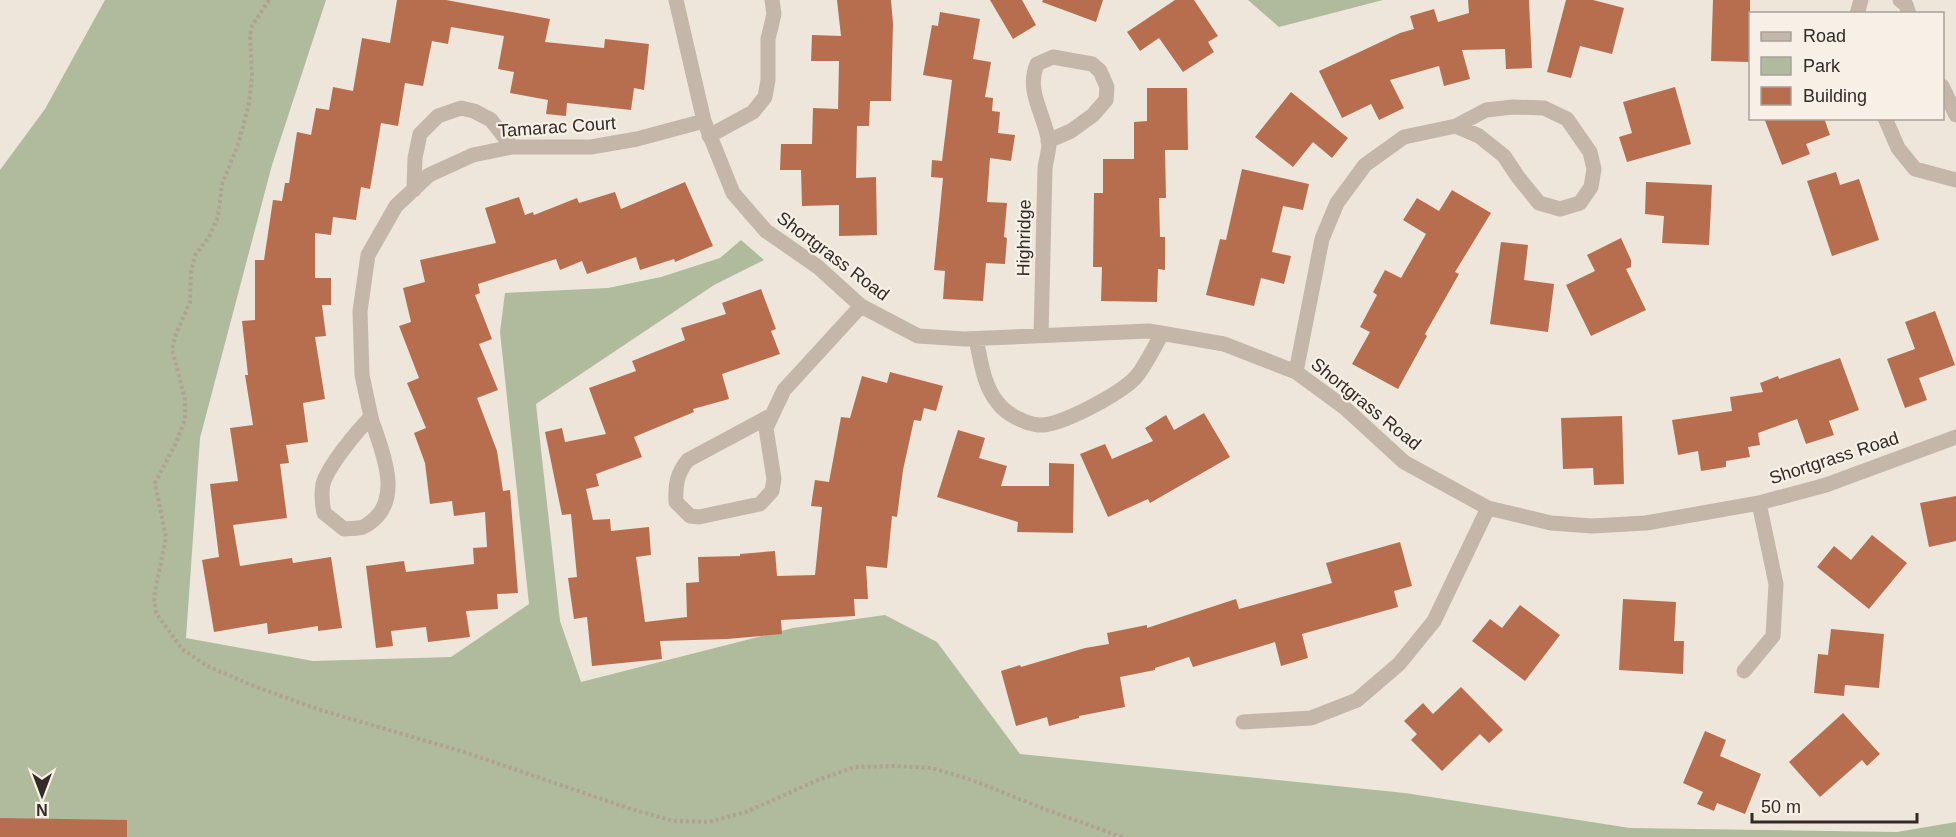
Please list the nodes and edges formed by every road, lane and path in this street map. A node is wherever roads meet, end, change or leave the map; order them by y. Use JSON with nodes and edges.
{"nodes":[{"id":1,"x":268,"y":0,"type":"edge"},
{"id":2,"x":676,"y":0,"type":"edge"},
{"id":3,"x":772,"y":0,"type":"edge"},
{"id":4,"x":1900,"y":0,"type":"edge"},
{"id":5,"x":1908,"y":12,"type":"edge"},
{"id":6,"x":1944,"y":90,"type":"edge"},
{"id":7,"x":1956,"y":115,"type":"edge"},
{"id":8,"x":1886,"y":120,"type":"edge"},
{"id":9,"x":704,"y":121,"type":"junction"},
{"id":10,"x":1456,"y":126,"type":"junction"},
{"id":11,"x":709,"y":136,"type":"junction"},
{"id":12,"x":1048,"y":141,"type":"junction"},
{"id":13,"x":512,"y":147,"type":"junction"},
{"id":14,"x":1956,"y":180,"type":"edge"},
{"id":15,"x":414,"y":189,"type":"junction"},
{"id":16,"x":861,"y":306,"type":"junction"},
{"id":17,"x":1162,"y":333,"type":"junction"},
{"id":18,"x":1041,"y":336,"type":"junction"},
{"id":19,"x":976,"y":339,"type":"junction"},
{"id":20,"x":1296,"y":372,"type":"junction"},
{"id":21,"x":772,"y":415,"type":"junction"},
{"id":22,"x":371,"y":417,"type":"junction"},
{"id":23,"x":1956,"y":437,"type":"edge"},
{"id":24,"x":1759,"y":503,"type":"junction"},
{"id":25,"x":1488,"y":508,"type":"junction"},
{"id":26,"x":1744,"y":671,"type":"dead end"},
{"id":27,"x":1243,"y":722,"type":"dead end"},
{"id":28,"x":1122,"y":837,"type":"edge"}],
"edges":[{"from":1,"to":28,"type":"path"},
{"from":2,"to":9,"type":"street","name":"Shortgrass Road"},
{"from":3,"to":11,"type":"street"},
{"from":4,"to":5,"type":"street"},
{"from":6,"to":7,"type":"street"},
{"from":8,"to":14,"type":"street"},
{"from":9,"to":11,"type":"street","name":"Shortgrass Road"},
{"from":9,"to":13,"type":"street","name":"Tamarac Court"},
{"from":10,"to":10,"type":"street"},
{"from":10,"to":20,"type":"street"},
{"from":11,"to":16,"type":"street","name":"Shortgrass Road"},
{"from":12,"to":12,"type":"street","name":"Highridge"},
{"from":12,"to":18,"type":"street","name":"Highridge"},
{"from":13,"to":15,"type":"street","name":"Tamarac Court"},
{"from":13,"to":15,"type":"street"},
{"from":15,"to":22,"type":"street","name":"Tamarac Court"},
{"from":16,"to":19,"type":"street","name":"Shortgrass Road"},
{"from":16,"to":21,"type":"street"},
{"from":17,"to":18,"type":"street","name":"Shortgrass Road"},
{"from":17,"to":19,"type":"street"},
{"from":17,"to":20,"type":"street","name":"Shortgrass Road"},
{"from":18,"to":19,"type":"street","name":"Shortgrass Road"},
{"from":20,"to":25,"type":"street","name":"Shortgrass Road"},
{"from":21,"to":21,"type":"street"},
{"from":22,"to":22,"type":"street","name":"Tamarac Court"},
{"from":23,"to":24,"type":"street","name":"Shortgrass Road"},
{"from":24,"to":25,"type":"street","name":"Shortgrass Road"},
{"from":24,"to":26,"type":"street"},
{"from":25,"to":27,"type":"street"}]}
